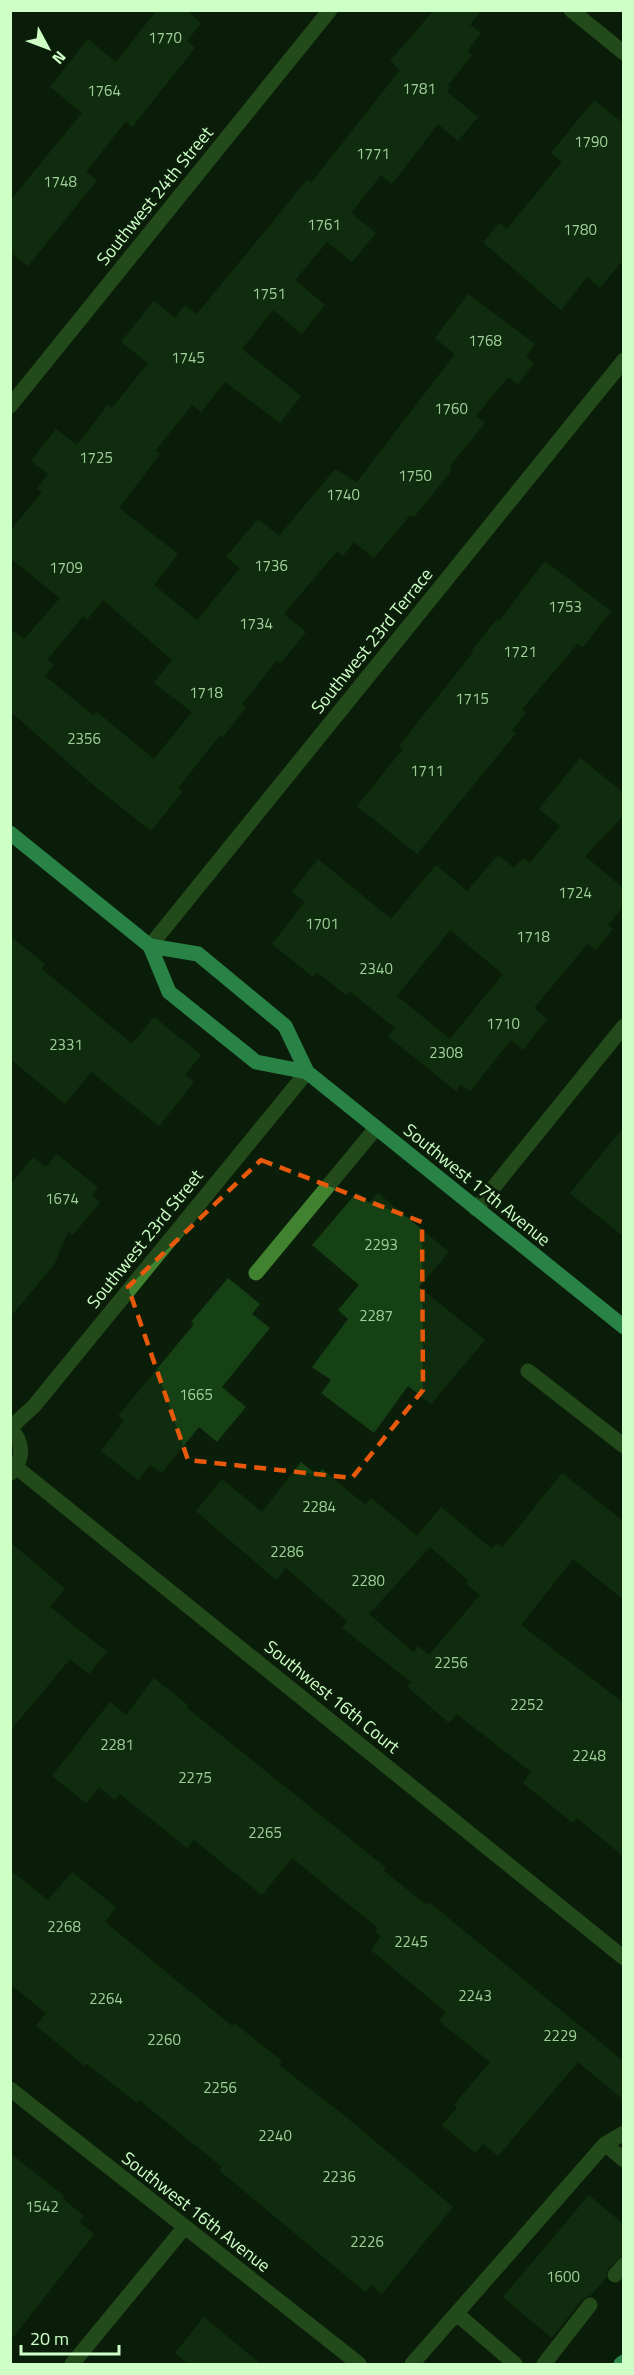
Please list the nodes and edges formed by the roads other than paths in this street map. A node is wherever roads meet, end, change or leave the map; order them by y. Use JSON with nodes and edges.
{"nodes":[{"id":1,"x":330,"y":10,"type":"edge"},
{"id":2,"x":571,"y":10,"type":"edge"},
{"id":3,"x":624,"y":53,"type":"edge"},
{"id":4,"x":624,"y":360,"type":"edge"},
{"id":5,"x":10,"y":406,"type":"edge"},
{"id":6,"x":10,"y":833,"type":"edge"},
{"id":7,"x":150,"y":946,"type":"junction"},
{"id":8,"x":624,"y":1026,"type":"edge"},
{"id":9,"x":307,"y":1072,"type":"junction"},
{"id":10,"x":376,"y":1128,"type":"junction"},
{"id":11,"x":476,"y":1209,"type":"junction"},
{"id":12,"x":256,"y":1273,"type":"dead end"},
{"id":13,"x":624,"y":1327,"type":"edge"},
{"id":14,"x":528,"y":1371,"type":"dead end"},
{"id":15,"x":10,"y":1428,"type":"edge"},
{"id":16,"x":624,"y":1446,"type":"edge"},
{"id":17,"x":13,"y":1470,"type":"edge"},
{"id":18,"x":624,"y":1958,"type":"edge"},
{"id":19,"x":10,"y":2090,"type":"edge"},
{"id":20,"x":624,"y":2133,"type":"edge"},
{"id":21,"x":605,"y":2144,"type":"junction"},
{"id":22,"x":624,"y":2160,"type":"edge"},
{"id":23,"x":184,"y":2228,"type":"junction"},
{"id":24,"x":590,"y":2305,"type":"dead end"},
{"id":25,"x":457,"y":2314,"type":"junction"},
{"id":26,"x":72,"y":2364,"type":"edge"},
{"id":27,"x":359,"y":2364,"type":"edge"},
{"id":28,"x":412,"y":2364,"type":"edge"},
{"id":29,"x":515,"y":2364,"type":"edge"},
{"id":30,"x":544,"y":2364,"type":"edge"}],
"edges":[{"from":1,"to":5,"type":"street","name":"Southwest 24th Street"},
{"from":2,"to":3,"type":"street"},
{"from":4,"to":7,"type":"street","name":"Southwest 23rd Terrace"},
{"from":6,"to":7,"type":"main road","name":"Southwest 17th Avenue"},
{"from":7,"to":9,"type":"main road","name":"Southwest 17th Avenue"},
{"from":7,"to":9,"type":"main road","name":"Southwest 17th Avenue"},
{"from":8,"to":11,"type":"street"},
{"from":9,"to":10,"type":"main road","name":"Southwest 17th Avenue"},
{"from":9,"to":15,"type":"street","name":"Southwest 23rd Street"},
{"from":10,"to":11,"type":"main road","name":"Southwest 17th Avenue"},
{"from":10,"to":12,"type":"street"},
{"from":11,"to":13,"type":"main road","name":"Southwest 17th Avenue"},
{"from":14,"to":16,"type":"street"},
{"from":15,"to":17,"type":"street"},
{"from":17,"to":18,"type":"street","name":"Southwest 16th Court"},
{"from":19,"to":23,"type":"street","name":"Southwest 16th Avenue"},
{"from":20,"to":21,"type":"street"},
{"from":21,"to":22,"type":"street"},
{"from":21,"to":25,"type":"street"},
{"from":23,"to":26,"type":"street"},
{"from":23,"to":27,"type":"street","name":"Southwest 16th Avenue"},
{"from":24,"to":30,"type":"street"},
{"from":25,"to":28,"type":"street"},
{"from":25,"to":29,"type":"street"}]}
